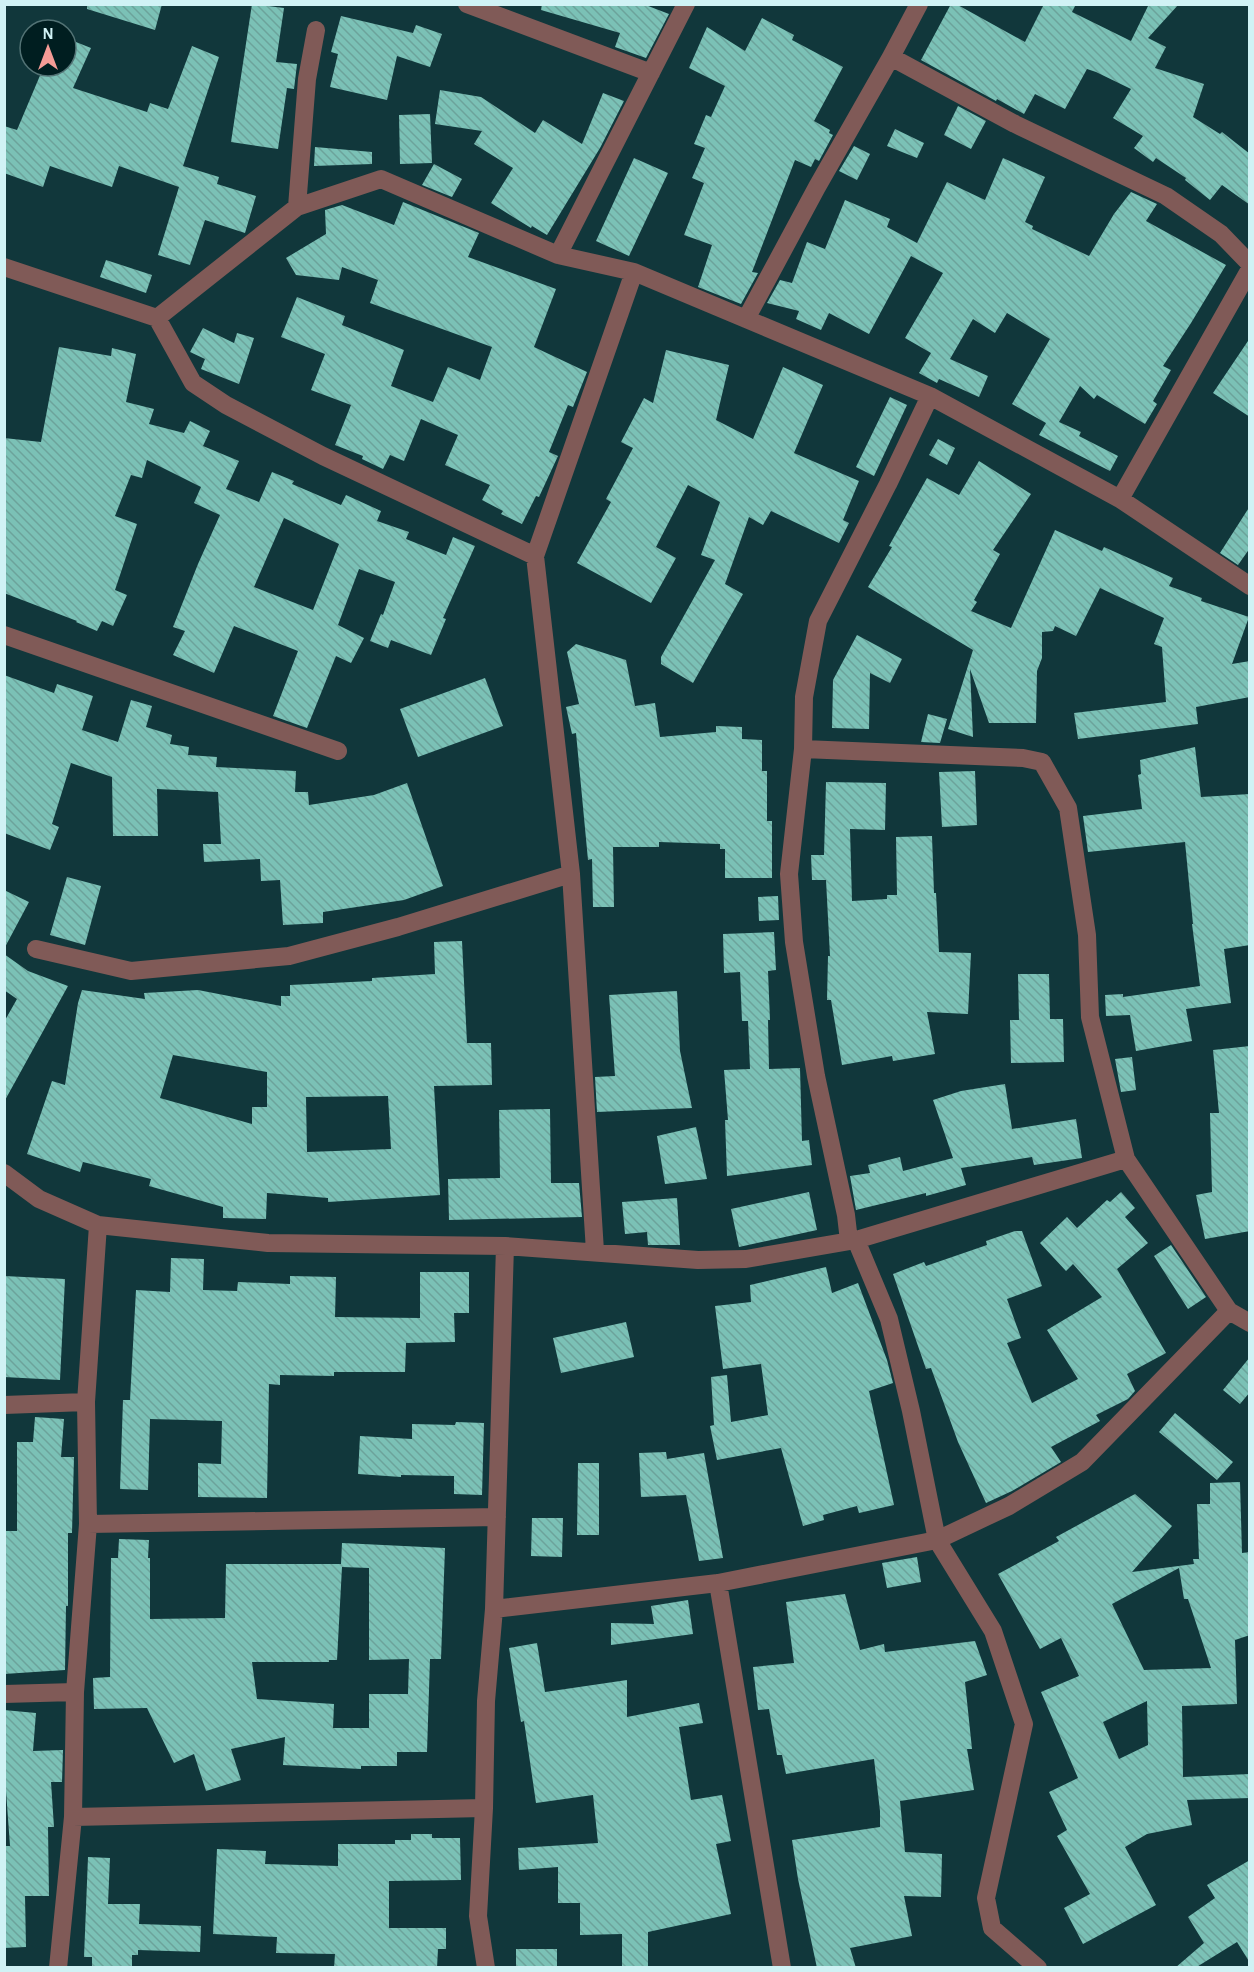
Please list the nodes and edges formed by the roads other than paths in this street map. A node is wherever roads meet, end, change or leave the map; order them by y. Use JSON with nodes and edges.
{"nodes":[{"id":1,"x":467,"y":4,"type":"edge"},
{"id":2,"x":686,"y":4,"type":"edge"},
{"id":3,"x":919,"y":4,"type":"edge"},
{"id":4,"x":316,"y":30,"type":"dead end"},
{"id":5,"x":891,"y":57,"type":"junction"},
{"id":6,"x":651,"y":73,"type":"junction"},
{"id":7,"x":297,"y":207,"type":"junction"},
{"id":8,"x":558,"y":255,"type":"junction"},
{"id":9,"x":4,"y":267,"type":"edge"},
{"id":10,"x":1250,"y":267,"type":"edge"},
{"id":11,"x":634,"y":272,"type":"junction"},
{"id":12,"x":157,"y":318,"type":"junction"},
{"id":13,"x":746,"y":319,"type":"junction"},
{"id":14,"x":930,"y":396,"type":"junction"},
{"id":15,"x":1120,"y":499,"type":"junction"},
{"id":16,"x":535,"y":556,"type":"junction"},
{"id":17,"x":1250,"y":586,"type":"edge"},
{"id":18,"x":4,"y":635,"type":"edge"},
{"id":19,"x":803,"y":749,"type":"junction"},
{"id":20,"x":338,"y":751,"type":"dead end"},
{"id":21,"x":571,"y":874,"type":"junction"},
{"id":22,"x":36,"y":949,"type":"dead end"},
{"id":23,"x":1126,"y":1159,"type":"junction"},
{"id":24,"x":4,"y":1173,"type":"edge"},
{"id":25,"x":98,"y":1225,"type":"junction"},
{"id":26,"x":853,"y":1240,"type":"junction"},
{"id":27,"x":505,"y":1246,"type":"junction"},
{"id":28,"x":595,"y":1251,"type":"junction"},
{"id":29,"x":1229,"y":1311,"type":"junction"},
{"id":30,"x":1250,"y":1323,"type":"edge"},
{"id":31,"x":86,"y":1402,"type":"junction"},
{"id":32,"x":4,"y":1405,"type":"edge"},
{"id":33,"x":497,"y":1517,"type":"junction"},
{"id":34,"x":88,"y":1524,"type":"junction"},
{"id":35,"x":937,"y":1540,"type":"junction"},
{"id":36,"x":718,"y":1583,"type":"junction"},
{"id":37,"x":494,"y":1609,"type":"junction"},
{"id":38,"x":75,"y":1692,"type":"junction"},
{"id":39,"x":4,"y":1694,"type":"edge"},
{"id":40,"x":484,"y":1808,"type":"junction"},
{"id":41,"x":73,"y":1817,"type":"junction"},
{"id":42,"x":58,"y":1968,"type":"edge"},
{"id":43,"x":486,"y":1968,"type":"edge"},
{"id":44,"x":782,"y":1968,"type":"edge"},
{"id":45,"x":1038,"y":1968,"type":"edge"}],
"edges":[{"from":1,"to":6,"type":"street"},
{"from":2,"to":6,"type":"street"},
{"from":3,"to":5,"type":"street"},
{"from":4,"to":7,"type":"street"},
{"from":5,"to":10,"type":"street"},
{"from":5,"to":13,"type":"street"},
{"from":6,"to":8,"type":"street"},
{"from":7,"to":8,"type":"street"},
{"from":7,"to":12,"type":"street"},
{"from":8,"to":11,"type":"street"},
{"from":9,"to":12,"type":"street"},
{"from":10,"to":15,"type":"street"},
{"from":11,"to":13,"type":"street"},
{"from":11,"to":16,"type":"street"},
{"from":12,"to":16,"type":"street"},
{"from":13,"to":14,"type":"street"},
{"from":14,"to":15,"type":"street"},
{"from":14,"to":19,"type":"street"},
{"from":15,"to":17,"type":"street"},
{"from":16,"to":21,"type":"street"},
{"from":18,"to":20,"type":"street"},
{"from":19,"to":23,"type":"street"},
{"from":19,"to":26,"type":"street"},
{"from":21,"to":22,"type":"street"},
{"from":21,"to":28,"type":"street"},
{"from":23,"to":26,"type":"street"},
{"from":23,"to":29,"type":"street"},
{"from":24,"to":25,"type":"street"},
{"from":25,"to":27,"type":"street"},
{"from":25,"to":31,"type":"street"},
{"from":26,"to":28,"type":"street"},
{"from":26,"to":35,"type":"street"},
{"from":27,"to":28,"type":"street"},
{"from":27,"to":33,"type":"street"},
{"from":29,"to":30,"type":"street"},
{"from":29,"to":35,"type":"street"},
{"from":31,"to":32,"type":"street"},
{"from":31,"to":34,"type":"street"},
{"from":33,"to":34,"type":"street"},
{"from":33,"to":37,"type":"street"},
{"from":34,"to":38,"type":"street"},
{"from":35,"to":36,"type":"street"},
{"from":35,"to":45,"type":"street"},
{"from":36,"to":37,"type":"street"},
{"from":36,"to":44,"type":"street"},
{"from":37,"to":40,"type":"street"},
{"from":38,"to":39,"type":"street"},
{"from":38,"to":41,"type":"street"},
{"from":40,"to":41,"type":"street"},
{"from":40,"to":43,"type":"street"},
{"from":41,"to":42,"type":"street"}]}
